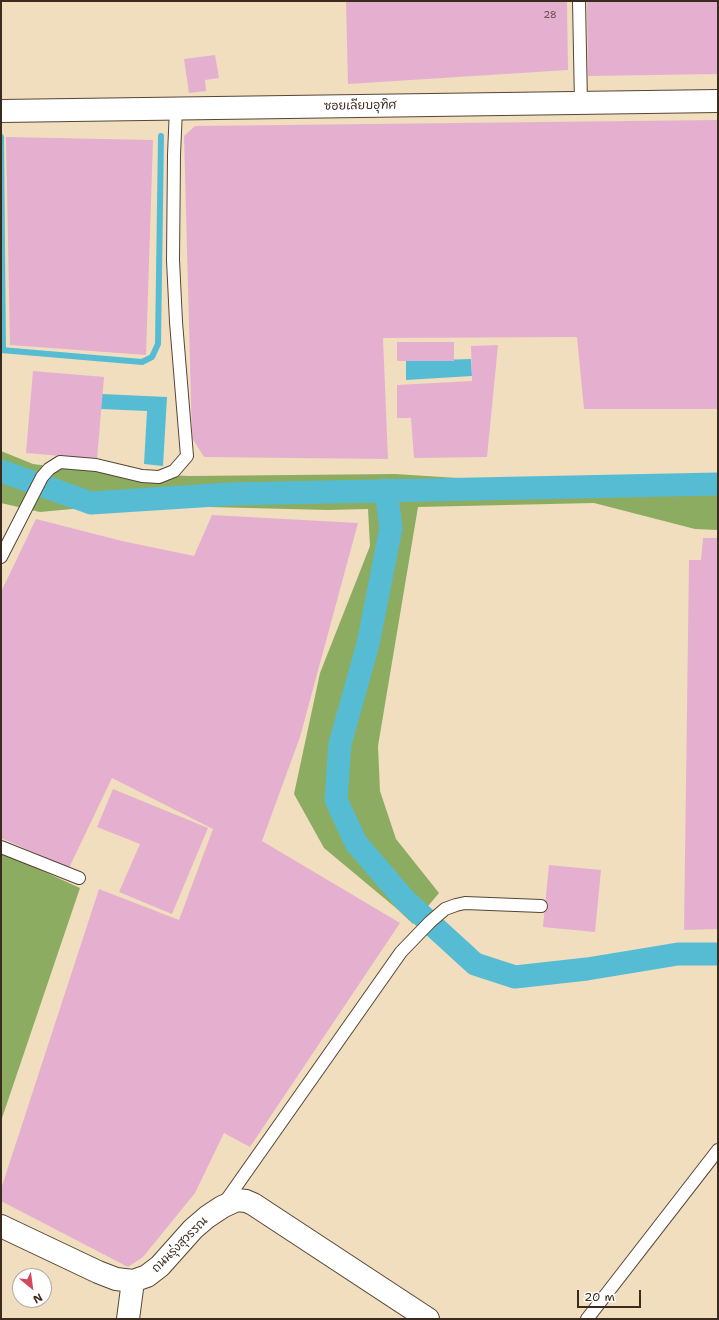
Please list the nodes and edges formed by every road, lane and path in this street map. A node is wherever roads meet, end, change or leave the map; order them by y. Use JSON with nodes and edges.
{"nodes":[{"id":1,"x":579,"y":1,"type":"edge"},
{"id":2,"x":718,"y":101,"type":"edge"},
{"id":3,"x":581,"y":104,"type":"junction"},
{"id":4,"x":176,"y":108,"type":"junction"},
{"id":5,"x":1,"y":111,"type":"edge"},
{"id":6,"x":1,"y":557,"type":"edge"},
{"id":7,"x":1,"y":847,"type":"edge"},
{"id":8,"x":79,"y":878,"type":"dead end"},
{"id":9,"x":541,"y":906,"type":"dead end"},
{"id":10,"x":718,"y":1150,"type":"edge"},
{"id":11,"x":222,"y":1207,"type":"junction"},
{"id":12,"x":1,"y":1226,"type":"edge"},
{"id":13,"x":133,"y":1281,"type":"junction"},
{"id":14,"x":128,"y":1319,"type":"edge"},
{"id":15,"x":428,"y":1319,"type":"edge"},
{"id":16,"x":587,"y":1319,"type":"edge"}],
"edges":[{"from":1,"to":3,"type":"lane"},
{"from":2,"to":3,"type":"street","name":"ซอยเลียบอุทิศ"},
{"from":3,"to":4,"type":"street","name":"ซอยเลียบอุทิศ"},
{"from":4,"to":5,"type":"street","name":"ซอยเลียบอุทิศ"},
{"from":4,"to":6,"type":"lane"},
{"from":7,"to":8,"type":"lane"},
{"from":9,"to":11,"type":"lane"},
{"from":10,"to":16,"type":"lane"},
{"from":11,"to":13,"type":"street","name":"ถนนรุ่งสุวรรณ"},
{"from":11,"to":15,"type":"street","name":"ถนนรุ่งสุวรรณ"},
{"from":12,"to":13,"type":"street"},
{"from":13,"to":14,"type":"street"}]}
